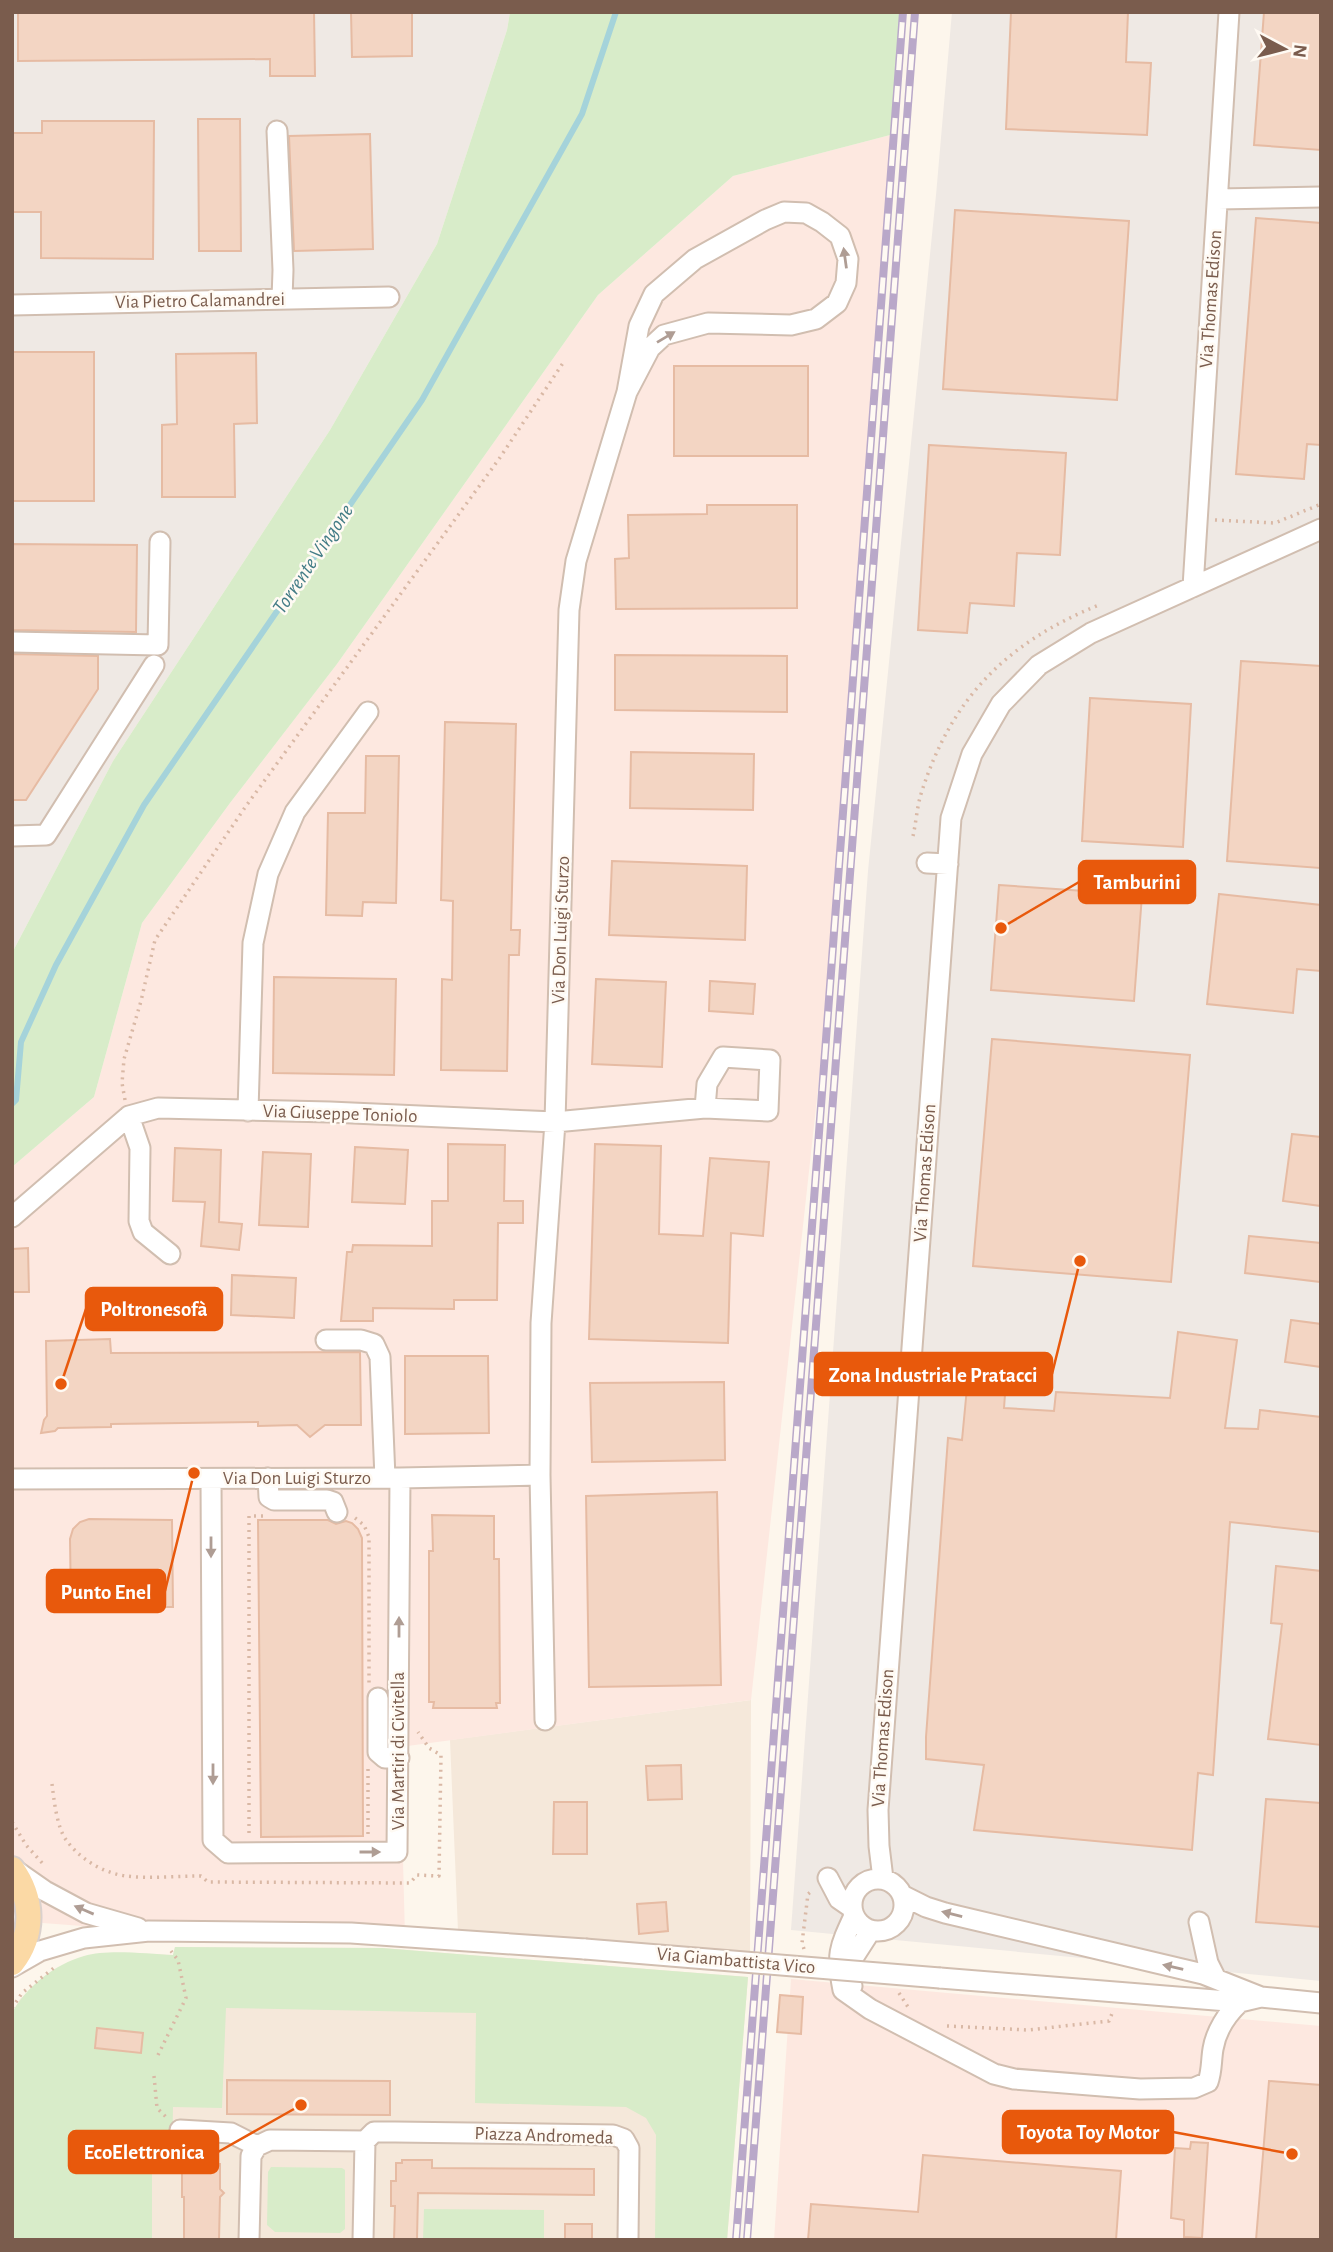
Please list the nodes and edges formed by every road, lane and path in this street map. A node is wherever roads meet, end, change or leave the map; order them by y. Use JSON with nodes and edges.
{"nodes":[{"id":1,"x":1229,"y":12,"type":"edge"},
{"id":2,"x":278,"y":131,"type":"dead end"},
{"id":3,"x":1321,"y":197,"type":"edge"},
{"id":4,"x":1218,"y":199,"type":"junction"},
{"id":5,"x":388,"y":297,"type":"dead end"},
{"id":6,"x":282,"y":299,"type":"junction"},
{"id":7,"x":12,"y":305,"type":"edge"},
{"id":8,"x":565,"y":360,"type":"dead end"},
{"id":9,"x":627,"y":391,"type":"junction"},
{"id":10,"x":1321,"y":504,"type":"edge"},
{"id":11,"x":1198,"y":519,"type":"junction"},
{"id":12,"x":1321,"y":529,"type":"edge"},
{"id":13,"x":160,"y":542,"type":"dead end"},
{"id":14,"x":1193,"y":587,"type":"junction"},
{"id":15,"x":12,"y":642,"type":"edge"},
{"id":16,"x":154,"y":665,"type":"dead end"},
{"id":17,"x":368,"y":712,"type":"dead end"},
{"id":18,"x":12,"y":836,"type":"edge"},
{"id":19,"x":927,"y":863,"type":"dead end"},
{"id":20,"x":948,"y":864,"type":"junction"},
{"id":21,"x":705,"y":1108,"type":"dead end"},
{"id":22,"x":248,"y":1111,"type":"junction"},
{"id":23,"x":129,"y":1116,"type":"junction"},
{"id":24,"x":555,"y":1122,"type":"junction"},
{"id":25,"x":12,"y":1217,"type":"edge"},
{"id":26,"x":170,"y":1254,"type":"dead end"},
{"id":27,"x":326,"y":1340,"type":"dead end"},
{"id":28,"x":540,"y":1475,"type":"junction"},
{"id":29,"x":268,"y":1478,"type":"junction"},
{"id":30,"x":393,"y":1478,"type":"junction"},
{"id":31,"x":12,"y":1479,"type":"edge"},
{"id":32,"x":211,"y":1479,"type":"junction"},
{"id":33,"x":341,"y":1513,"type":"joint"},
{"id":34,"x":263,"y":1516,"type":"dead end"},
{"id":35,"x":373,"y":1694,"type":"joint"},
{"id":36,"x":545,"y":1720,"type":"dead end"},
{"id":37,"x":417,"y":1729,"type":"dead end"},
{"id":38,"x":399,"y":1758,"type":"junction"},
{"id":39,"x":368,"y":1759,"type":"dead end"},
{"id":40,"x":52,"y":1784,"type":"dead end"},
{"id":41,"x":878,"y":1810,"type":"junction"},
{"id":42,"x":12,"y":1822,"type":"edge"},
{"id":43,"x":249,"y":1843,"type":"dead end"},
{"id":44,"x":368,"y":1843,"type":"dead end"},
{"id":45,"x":44,"y":1865,"type":"dead end"},
{"id":46,"x":12,"y":1868,"type":"edge"},
{"id":47,"x":828,"y":1878,"type":"dead end"},
{"id":48,"x":883,"y":1879,"type":"junction"},
{"id":49,"x":860,"y":1885,"type":"junction"},
{"id":50,"x":902,"y":1895,"type":"junction"},
{"id":51,"x":853,"y":1912,"type":"junction"},
{"id":52,"x":1199,"y":1922,"type":"dead end"},
{"id":53,"x":871,"y":1930,"type":"junction"},
{"id":54,"x":149,"y":1931,"type":"junction"},
{"id":55,"x":166,"y":1944,"type":"dead end"},
{"id":56,"x":12,"y":1965,"type":"edge"},
{"id":57,"x":57,"y":1966,"type":"dead end"},
{"id":58,"x":1216,"y":1979,"type":"junction"},
{"id":59,"x":1261,"y":1997,"type":"junction"},
{"id":60,"x":1240,"y":2002,"type":"junction"},
{"id":61,"x":1321,"y":2003,"type":"edge"},
{"id":62,"x":12,"y":2008,"type":"edge"},
{"id":63,"x":870,"y":2009,"type":"junction"},
{"id":64,"x":158,"y":2055,"type":"dead end"},
{"id":65,"x":154,"y":2076,"type":"dead end"},
{"id":66,"x":180,"y":2130,"type":"joint"},
{"id":67,"x":365,"y":2141,"type":"junction"},
{"id":68,"x":257,"y":2146,"type":"junction"},
{"id":69,"x":249,"y":2240,"type":"edge"},
{"id":70,"x":363,"y":2240,"type":"edge"},
{"id":71,"x":628,"y":2240,"type":"edge"}],
"edges":[{"from":1,"to":4,"type":"street","name":"Via Thomas Edison"},
{"from":2,"to":6,"type":"street"},
{"from":3,"to":4,"type":"street"},
{"from":4,"to":11,"type":"street","name":"Via Thomas Edison"},
{"from":5,"to":6,"type":"street","name":"Via Pietro Calamandrei"},
{"from":6,"to":7,"type":"street","name":"Via Pietro Calamandrei"},
{"from":8,"to":23,"type":"path"},
{"from":9,"to":9,"type":"street","name":"Via Don Luigi Sturzo","one_way":true},
{"from":9,"to":24,"type":"street","name":"Via Don Luigi Sturzo"},
{"from":10,"to":11,"type":"path"},
{"from":11,"to":14,"type":"street","name":"Via Thomas Edison"},
{"from":12,"to":14,"type":"street","name":"Via Thomas Edison"},
{"from":13,"to":15,"type":"street"},
{"from":14,"to":20,"type":"street","name":"Via Thomas Edison"},
{"from":16,"to":18,"type":"street"},
{"from":17,"to":22,"type":"street"},
{"from":19,"to":20,"type":"street"},
{"from":20,"to":41,"type":"street","name":"Via Thomas Edison"},
{"from":21,"to":24,"type":"street","name":"Via Giuseppe Toniolo"},
{"from":22,"to":23,"type":"street","name":"Via Giuseppe Toniolo"},
{"from":22,"to":24,"type":"street","name":"Via Giuseppe Toniolo"},
{"from":23,"to":25,"type":"street","name":"Via Giuseppe Toniolo"},
{"from":23,"to":26,"type":"street"},
{"from":24,"to":28,"type":"street","name":"Via Don Luigi Sturzo"},
{"from":27,"to":30,"type":"street","name":"Via Martiri di Civitella"},
{"from":28,"to":30,"type":"street","name":"Via Don Luigi Sturzo"},
{"from":28,"to":36,"type":"street","name":"Via Don Luigi Sturzo"},
{"from":29,"to":30,"type":"street","name":"Via Don Luigi Sturzo"},
{"from":29,"to":32,"type":"street","name":"Via Don Luigi Sturzo"},
{"from":29,"to":33,"type":"street"},
{"from":38,"to":30,"type":"street","name":"Via Martiri di Civitella","one_way":true},
{"from":31,"to":32,"type":"street","name":"Via Don Luigi Sturzo"},
{"from":32,"to":38,"type":"street","name":"Via Martiri di Civitella","one_way":true},
{"from":33,"to":35,"type":"path"},
{"from":34,"to":43,"type":"path"},
{"from":35,"to":38,"type":"street"},
{"from":37,"to":40,"type":"path"},
{"from":39,"to":44,"type":"path"},
{"from":41,"to":48,"type":"street","name":"Via Thomas Edison"},
{"from":41,"to":49,"type":"street"},
{"from":42,"to":45,"type":"path"},
{"from":54,"to":46,"type":"street","name":"Via Giambattista Vico","one_way":true},
{"from":46,"to":56,"type":"main road"},
{"from":47,"to":51,"type":"street"},
{"from":48,"to":49,"type":"street"},
{"from":48,"to":50,"type":"street"},
{"from":49,"to":51,"type":"street"},
{"from":50,"to":53,"type":"street"},
{"from":58,"to":50,"type":"street","one_way":true},
{"from":51,"to":53,"type":"street"},
{"from":51,"to":63,"type":"street"},
{"from":52,"to":58,"type":"street"},
{"from":53,"to":63,"type":"street"},
{"from":54,"to":56,"type":"street","name":"Via Giambattista Vico"},
{"from":54,"to":60,"type":"street","name":"Via Giambattista Vico","bridge":true},
{"from":55,"to":64,"type":"path"},
{"from":57,"to":62,"type":"path"},
{"from":58,"to":59,"type":"street"},
{"from":59,"to":60,"type":"street","name":"Via Giambattista Vico"},
{"from":59,"to":61,"type":"street","name":"Via Giambattista Vico"},
{"from":60,"to":63,"type":"street"},
{"from":65,"to":66,"type":"path"},
{"from":66,"to":68,"type":"street"},
{"from":67,"to":68,"type":"street","name":"Piazza Andromeda"},
{"from":67,"to":70,"type":"street"},
{"from":67,"to":71,"type":"street","name":"Piazza Andromeda"},
{"from":68,"to":69,"type":"street"}]}
